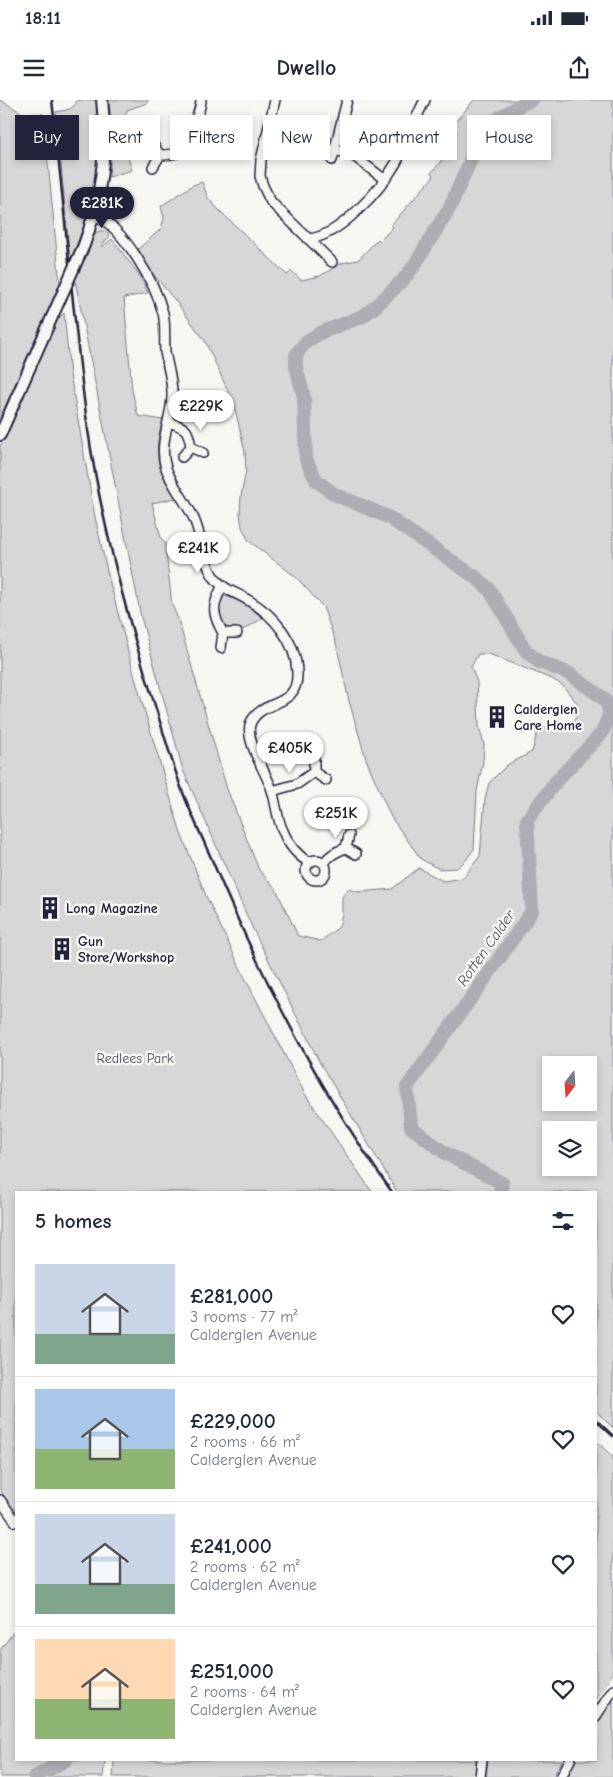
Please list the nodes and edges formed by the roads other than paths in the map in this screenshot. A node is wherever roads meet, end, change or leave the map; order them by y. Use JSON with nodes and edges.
{"nodes":[{"id":1,"x":102,"y":100,"type":"edge"},
{"id":2,"x":201,"y":100,"type":"edge"},
{"id":3,"x":275,"y":100,"type":"edge"},
{"id":4,"x":347,"y":100,"type":"edge"},
{"id":5,"x":425,"y":100,"type":"edge"},
{"id":6,"x":335,"y":149,"type":"junction"},
{"id":7,"x":160,"y":155,"type":"edge"},
{"id":8,"x":157,"y":160,"type":"edge"},
{"id":9,"x":332,"y":160,"type":"dead end"},
{"id":10,"x":153,"y":167,"type":"dead end"},
{"id":11,"x":384,"y":179,"type":"junction"},
{"id":12,"x":94,"y":216,"type":"junction"},
{"id":13,"x":308,"y":239,"type":"junction"},
{"id":14,"x":332,"y":262,"type":"dead end"},
{"id":15,"x":169,"y":422,"type":"junction"},
{"id":16,"x":0,"y":434,"type":"edge"},
{"id":17,"x":191,"y":447,"type":"junction"},
{"id":18,"x":203,"y":453,"type":"dead end"},
{"id":19,"x":182,"y":457,"type":"dead end"},
{"id":20,"x":222,"y":587,"type":"junction"},
{"id":21,"x":223,"y":633,"type":"junction"},
{"id":22,"x":237,"y":633,"type":"dead end"},
{"id":23,"x":221,"y":648,"type":"dead end"},
{"id":24,"x":314,"y":758,"type":"dead end"},
{"id":25,"x":314,"y":772,"type":"junction"},
{"id":26,"x":326,"y":780,"type":"dead end"},
{"id":27,"x":272,"y":791,"type":"junction"},
{"id":28,"x":349,"y":835,"type":"dead end"},
{"id":29,"x":346,"y":848,"type":"junction"},
{"id":30,"x":356,"y":854,"type":"dead end"},
{"id":31,"x":310,"y":862,"type":"junction"},
{"id":32,"x":324,"y":863,"type":"junction"},
{"id":33,"x":0,"y":1500,"type":"edge"},
{"id":34,"x":15,"y":1521,"type":"edge"},
{"id":35,"x":613,"y":1690,"type":"edge"},
{"id":36,"x":597,"y":1714,"type":"edge"},
{"id":37,"x":482,"y":1761,"type":"edge"},
{"id":38,"x":569,"y":1761,"type":"edge"},
{"id":39,"x":480,"y":1777,"type":"edge"},
{"id":40,"x":561,"y":1777,"type":"edge"}],
"edges":[{"from":1,"to":12,"type":"main road"},
{"from":2,"to":7,"type":"street"},
{"from":3,"to":13,"type":"street"},
{"from":4,"to":6,"type":"street"},
{"from":5,"to":11,"type":"street"},
{"from":6,"to":9,"type":"street"},
{"from":6,"to":11,"type":"street"},
{"from":8,"to":10,"type":"street"},
{"from":11,"to":13,"type":"street"},
{"from":12,"to":15,"type":"street"},
{"from":12,"to":16,"type":"main road","bridge":true},
{"from":13,"to":14,"type":"street"},
{"from":15,"to":17,"type":"street"},
{"from":15,"to":20,"type":"street"},
{"from":17,"to":18,"type":"street"},
{"from":17,"to":19,"type":"street"},
{"from":20,"to":21,"type":"street"},
{"from":20,"to":27,"type":"street"},
{"from":21,"to":22,"type":"street"},
{"from":21,"to":23,"type":"street"},
{"from":24,"to":25,"type":"street"},
{"from":25,"to":26,"type":"street"},
{"from":25,"to":27,"type":"street"},
{"from":27,"to":31,"type":"street"},
{"from":28,"to":29,"type":"street"},
{"from":29,"to":30,"type":"street"},
{"from":29,"to":32,"type":"street"},
{"from":31,"to":32,"type":"street"},
{"from":31,"to":32,"type":"street"},
{"from":33,"to":34,"type":"street"},
{"from":35,"to":36,"type":"street"},
{"from":37,"to":39,"type":"street"},
{"from":38,"to":40,"type":"street"}]}
